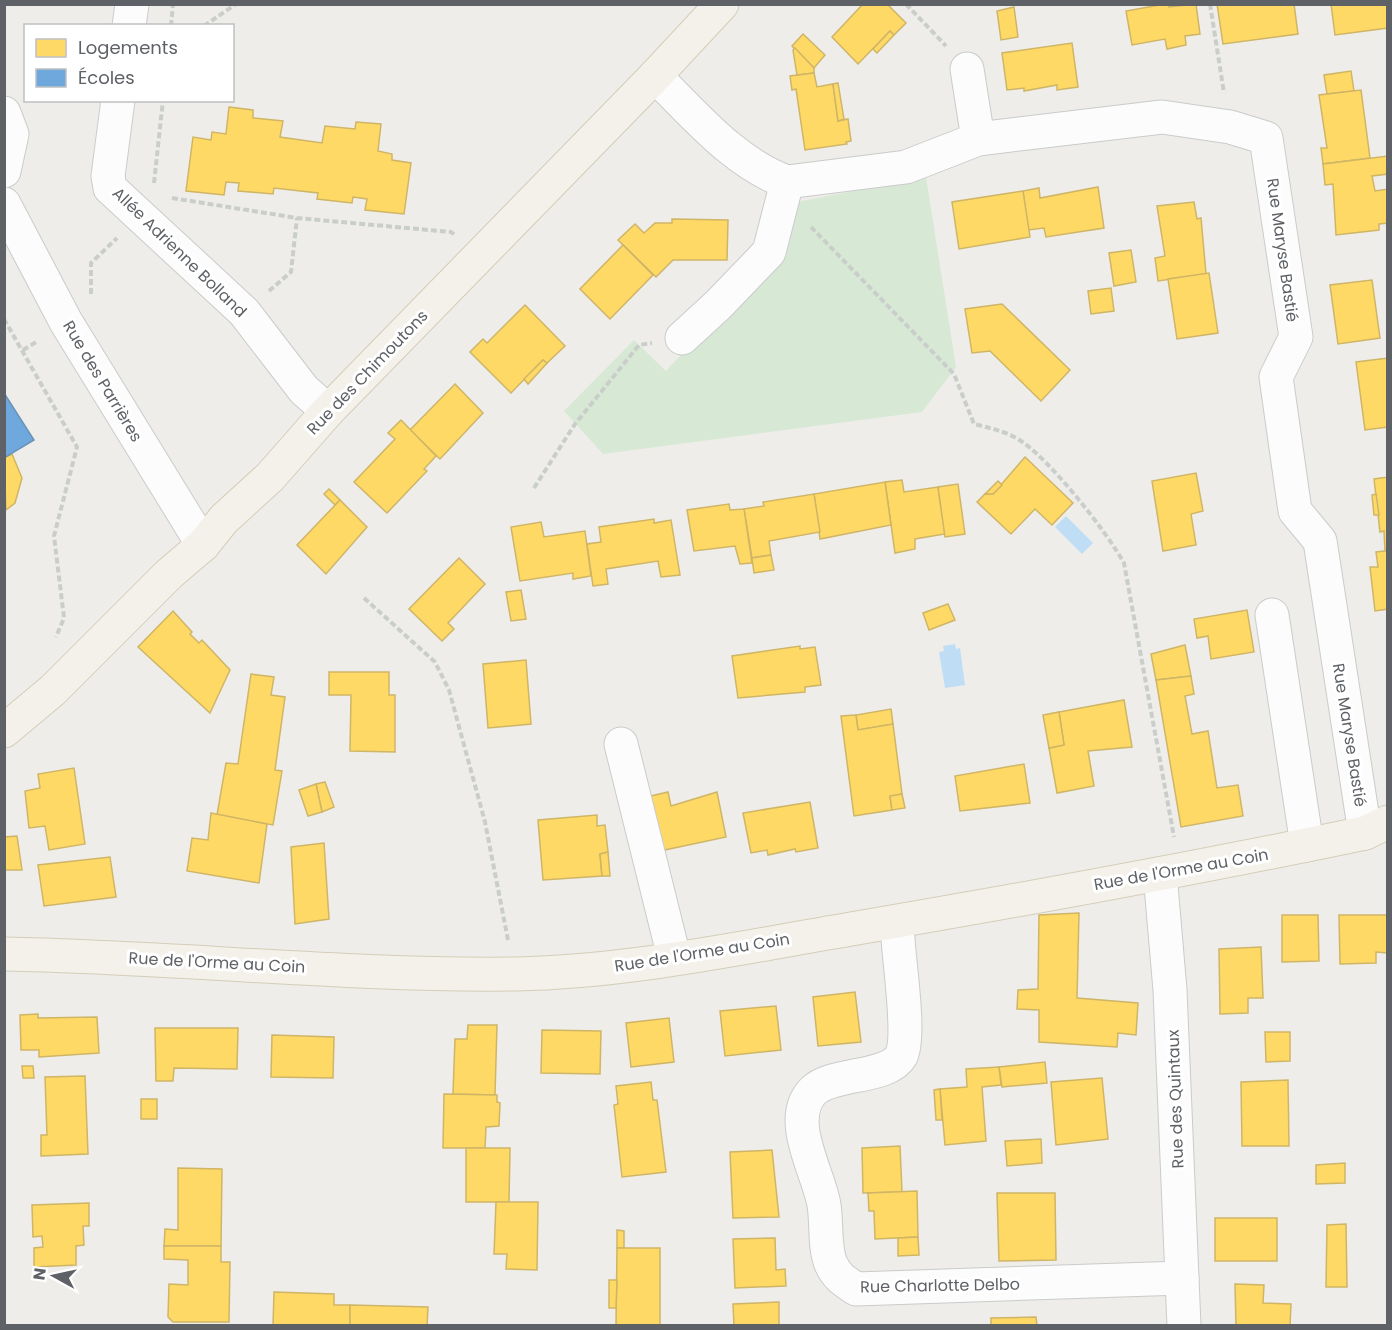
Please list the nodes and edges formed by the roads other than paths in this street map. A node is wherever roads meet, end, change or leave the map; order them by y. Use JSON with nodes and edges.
{"nodes":[{"id":1,"x":132,"y":4,"type":"edge"},
{"id":2,"x":722,"y":4,"type":"edge"},
{"id":3,"x":129,"y":24,"type":"edge"},
{"id":4,"x":967,"y":69,"type":"road end"},
{"id":5,"x":656,"y":76,"type":"junction"},
{"id":6,"x":118,"y":102,"type":"edge"},
{"id":7,"x":4,"y":113,"type":"edge"},
{"id":8,"x":978,"y":139,"type":"junction"},
{"id":9,"x":4,"y":171,"type":"edge"},
{"id":10,"x":787,"y":182,"type":"junction"},
{"id":11,"x":6,"y":218,"type":"edge"},
{"id":12,"x":682,"y":338,"type":"road end"},
{"id":13,"x":328,"y":411,"type":"junction"},
{"id":14,"x":203,"y":545,"type":"junction"},
{"id":15,"x":1272,"y":615,"type":"dead end"},
{"id":16,"x":4,"y":731,"type":"edge"},
{"id":17,"x":621,"y":744,"type":"dead end"},
{"id":18,"x":1376,"y":828,"type":"edge"},
{"id":19,"x":1307,"y":845,"type":"junction"},
{"id":20,"x":1170,"y":872,"type":"junction"},
{"id":21,"x":894,"y":922,"type":"junction"},
{"id":22,"x":4,"y":954,"type":"edge"},
{"id":23,"x":674,"y":957,"type":"junction"},
{"id":24,"x":1182,"y":1278,"type":"junction"},
{"id":25,"x":1184,"y":1326,"type":"edge"}],
"edges":[{"from":1,"to":3,"type":"street"},
{"from":2,"to":5,"type":"main road","name":"Rue des Chimoutons"},
{"from":4,"to":8,"type":"street"},
{"from":5,"to":10,"type":"street","name":"Rue Maryse Bastié"},
{"from":5,"to":13,"type":"main road","name":"Rue des Chimoutons"},
{"from":6,"to":13,"type":"street","name":"Allée Adrienne Bolland"},
{"from":7,"to":9,"type":"street"},
{"from":8,"to":10,"type":"street","name":"Rue Maryse Bastié"},
{"from":8,"to":18,"type":"street","name":"Rue Maryse Bastié"},
{"from":10,"to":12,"type":"street"},
{"from":11,"to":14,"type":"street","name":"Rue des Parrières"},
{"from":13,"to":14,"type":"main road","name":"Rue des Chimoutons"},
{"from":14,"to":16,"type":"main road","name":"Rue des Chimoutons"},
{"from":15,"to":19,"type":"street"},
{"from":17,"to":23,"type":"street"},
{"from":18,"to":19,"type":"main road","name":"Rue de l'Orme au Coin"},
{"from":19,"to":20,"type":"main road","name":"Rue de l'Orme au Coin"},
{"from":20,"to":21,"type":"main road","name":"Rue de l'Orme au Coin"},
{"from":20,"to":24,"type":"street","name":"Rue des Quintaux"},
{"from":21,"to":23,"type":"main road","name":"Rue de l'Orme au Coin"},
{"from":21,"to":24,"type":"street","name":"Rue Charlotte Delbo"},
{"from":22,"to":23,"type":"main road","name":"Rue de l'Orme au Coin"},
{"from":24,"to":25,"type":"street","name":"Rue des Quintaux"}]}
